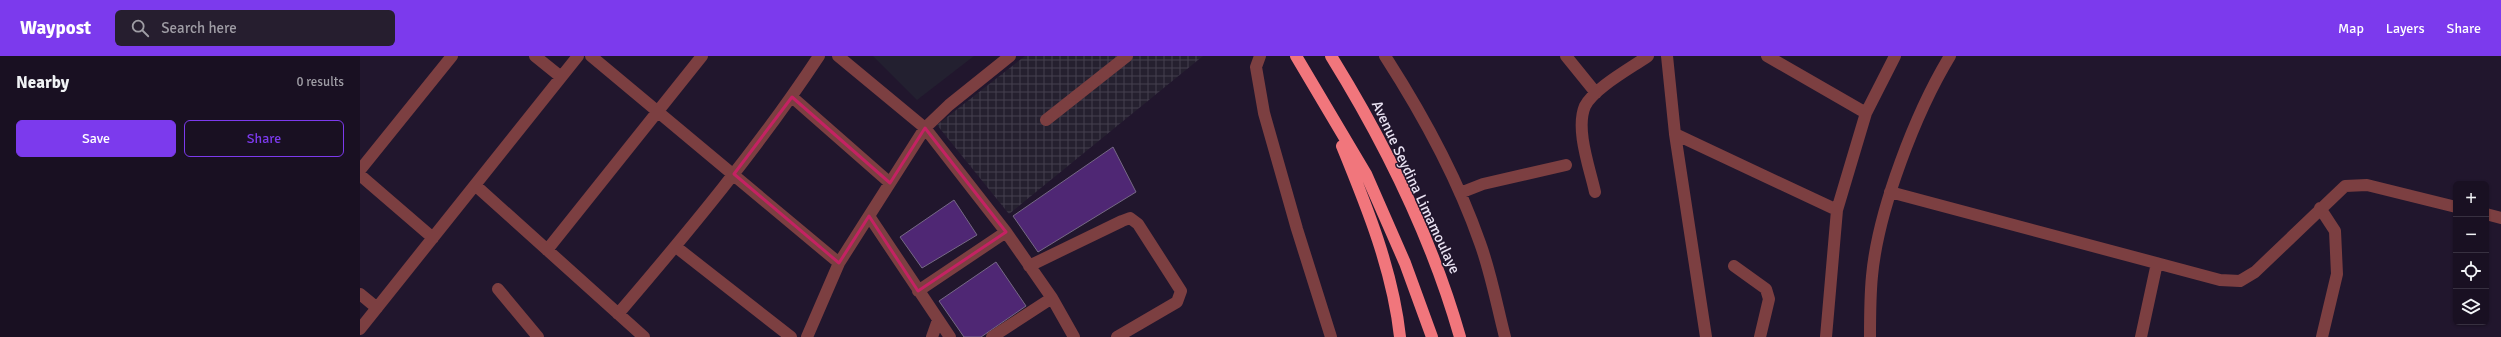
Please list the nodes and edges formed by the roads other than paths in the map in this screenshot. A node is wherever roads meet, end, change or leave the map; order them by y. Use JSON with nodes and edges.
{"nodes":[{"id":1,"x":452,"y":56,"type":"edge"},
{"id":2,"x":535,"y":56,"type":"edge"},
{"id":3,"x":578,"y":56,"type":"edge"},
{"id":4,"x":591,"y":56,"type":"edge"},
{"id":5,"x":702,"y":56,"type":"edge"},
{"id":6,"x":819,"y":56,"type":"edge"},
{"id":7,"x":838,"y":56,"type":"edge"},
{"id":8,"x":1010,"y":56,"type":"edge"},
{"id":9,"x":1126,"y":56,"type":"edge"},
{"id":10,"x":1260,"y":56,"type":"edge"},
{"id":11,"x":1296,"y":56,"type":"edge"},
{"id":12,"x":1331,"y":56,"type":"edge"},
{"id":13,"x":1385,"y":56,"type":"edge"},
{"id":14,"x":1566,"y":56,"type":"edge"},
{"id":15,"x":1648,"y":56,"type":"edge"},
{"id":16,"x":1667,"y":56,"type":"edge"},
{"id":17,"x":1767,"y":56,"type":"edge"},
{"id":18,"x":1895,"y":56,"type":"edge"},
{"id":19,"x":1950,"y":56,"type":"edge"},
{"id":20,"x":561,"y":77,"type":"junction"},
{"id":21,"x":1596,"y":93,"type":"junction"},
{"id":22,"x":792,"y":97,"type":"junction"},
{"id":23,"x":1326,"y":106,"type":"junction"},
{"id":24,"x":657,"y":112,"type":"junction"},
{"id":25,"x":1866,"y":113,"type":"junction"},
{"id":26,"x":1046,"y":120,"type":"dead end"},
{"id":27,"x":925,"y":128,"type":"junction"},
{"id":28,"x":1675,"y":134,"type":"junction"},
{"id":29,"x":1566,"y":165,"type":"dead end"},
{"id":30,"x":360,"y":170,"type":"edge"},
{"id":31,"x":734,"y":174,"type":"junction"},
{"id":32,"x":360,"y":175,"type":"edge"},
{"id":33,"x":890,"y":183,"type":"junction"},
{"id":34,"x":474,"y":186,"type":"junction"},
{"id":35,"x":1596,"y":192,"type":"dead end"},
{"id":36,"x":1890,"y":192,"type":"junction"},
{"id":37,"x":1460,"y":193,"type":"junction"},
{"id":38,"x":2453,"y":206,"type":"edge"},
{"id":39,"x":2320,"y":208,"type":"junction"},
{"id":40,"x":1837,"y":210,"type":"junction"},
{"id":41,"x":2489,"y":215,"type":"edge"},
{"id":42,"x":869,"y":216,"type":"junction"},
{"id":43,"x":2501,"y":218,"type":"edge"},
{"id":44,"x":1006,"y":232,"type":"junction"},
{"id":45,"x":433,"y":238,"type":"junction"},
{"id":46,"x":676,"y":247,"type":"junction"},
{"id":47,"x":547,"y":250,"type":"junction"},
{"id":48,"x":2157,"y":263,"type":"junction"},
{"id":49,"x":839,"y":264,"type":"junction"},
{"id":50,"x":1029,"y":266,"type":"junction"},
{"id":51,"x":1734,"y":266,"type":"dead end"},
{"id":52,"x":498,"y":289,"type":"dead end"},
{"id":53,"x":918,"y":290,"type":"junction"},
{"id":54,"x":1447,"y":291,"type":"junction"},
{"id":55,"x":360,"y":294,"type":"edge"},
{"id":56,"x":1052,"y":298,"type":"junction"},
{"id":57,"x":377,"y":308,"type":"junction"},
{"id":58,"x":618,"y":314,"type":"junction"},
{"id":59,"x":938,"y":320,"type":"junction"},
{"id":60,"x":360,"y":329,"type":"edge"},
{"id":61,"x":538,"y":337,"type":"edge"},
{"id":62,"x":644,"y":337,"type":"edge"},
{"id":63,"x":791,"y":337,"type":"edge"},
{"id":64,"x":807,"y":337,"type":"edge"},
{"id":65,"x":932,"y":337,"type":"edge"},
{"id":66,"x":950,"y":337,"type":"edge"},
{"id":67,"x":992,"y":337,"type":"edge"},
{"id":68,"x":1074,"y":337,"type":"edge"},
{"id":69,"x":1117,"y":337,"type":"edge"},
{"id":70,"x":1331,"y":337,"type":"edge"},
{"id":71,"x":1400,"y":337,"type":"edge"},
{"id":72,"x":1432,"y":337,"type":"edge"},
{"id":73,"x":1460,"y":337,"type":"edge"},
{"id":74,"x":1466,"y":337,"type":"edge"},
{"id":75,"x":1505,"y":337,"type":"edge"},
{"id":76,"x":1706,"y":337,"type":"edge"},
{"id":77,"x":1760,"y":337,"type":"edge"},
{"id":78,"x":1826,"y":337,"type":"edge"},
{"id":79,"x":1870,"y":337,"type":"edge"},
{"id":80,"x":2141,"y":337,"type":"edge"},
{"id":81,"x":2322,"y":337,"type":"edge"}],
"edges":[{"from":1,"to":30,"type":"street"},
{"from":2,"to":20,"type":"street"},
{"from":3,"to":20,"type":"street"},
{"from":4,"to":24,"type":"street"},
{"from":5,"to":24,"type":"street"},
{"from":6,"to":22,"type":"street"},
{"from":7,"to":27,"type":"street"},
{"from":8,"to":27,"type":"street"},
{"from":9,"to":26,"type":"street"},
{"from":10,"to":70,"type":"street"},
{"from":11,"to":23,"type":"highway"},
{"from":12,"to":54,"type":"highway","name":"Avenue Seydina Limamoulaye"},
{"from":13,"to":37,"type":"street"},
{"from":14,"to":21,"type":"street"},
{"from":15,"to":21,"type":"street"},
{"from":16,"to":28,"type":"street"},
{"from":17,"to":25,"type":"street"},
{"from":18,"to":25,"type":"street"},
{"from":19,"to":36,"type":"street"},
{"from":20,"to":34,"type":"street"},
{"from":21,"to":35,"type":"street"},
{"from":22,"to":31,"type":"street"},
{"from":22,"to":33,"type":"street"},
{"from":23,"to":71,"type":"highway"},
{"from":23,"to":72,"type":"highway"},
{"from":24,"to":31,"type":"street"},
{"from":24,"to":47,"type":"street"},
{"from":25,"to":40,"type":"street"},
{"from":27,"to":33,"type":"street"},
{"from":27,"to":44,"type":"street"},
{"from":28,"to":40,"type":"street"},
{"from":28,"to":76,"type":"street"},
{"from":29,"to":37,"type":"street"},
{"from":31,"to":46,"type":"street"},
{"from":31,"to":49,"type":"street"},
{"from":32,"to":45,"type":"street"},
{"from":33,"to":42,"type":"street"},
{"from":34,"to":45,"type":"street"},
{"from":34,"to":47,"type":"street"},
{"from":36,"to":48,"type":"street"},
{"from":36,"to":79,"type":"street"},
{"from":37,"to":75,"type":"street"},
{"from":38,"to":39,"type":"street"},
{"from":39,"to":48,"type":"street"},
{"from":39,"to":81,"type":"street"},
{"from":40,"to":78,"type":"street"},
{"from":41,"to":43,"type":"street"},
{"from":42,"to":49,"type":"street"},
{"from":42,"to":53,"type":"street"},
{"from":44,"to":50,"type":"street"},
{"from":44,"to":53,"type":"street"},
{"from":45,"to":57,"type":"street"},
{"from":46,"to":58,"type":"street"},
{"from":46,"to":63,"type":"street"},
{"from":47,"to":58,"type":"street"},
{"from":48,"to":80,"type":"street"},
{"from":49,"to":64,"type":"street"},
{"from":50,"to":56,"type":"street"},
{"from":50,"to":69,"type":"street"},
{"from":51,"to":77,"type":"street"},
{"from":52,"to":61,"type":"street"},
{"from":53,"to":59,"type":"street"},
{"from":54,"to":73,"type":"highway","name":"Avenue Seydina Limamoulaye"},
{"from":54,"to":74,"type":"highway"},
{"from":55,"to":57,"type":"street"},
{"from":56,"to":67,"type":"street"},
{"from":56,"to":68,"type":"street"},
{"from":57,"to":60,"type":"street"},
{"from":58,"to":62,"type":"street"},
{"from":59,"to":65,"type":"street"},
{"from":59,"to":66,"type":"street"}]}
